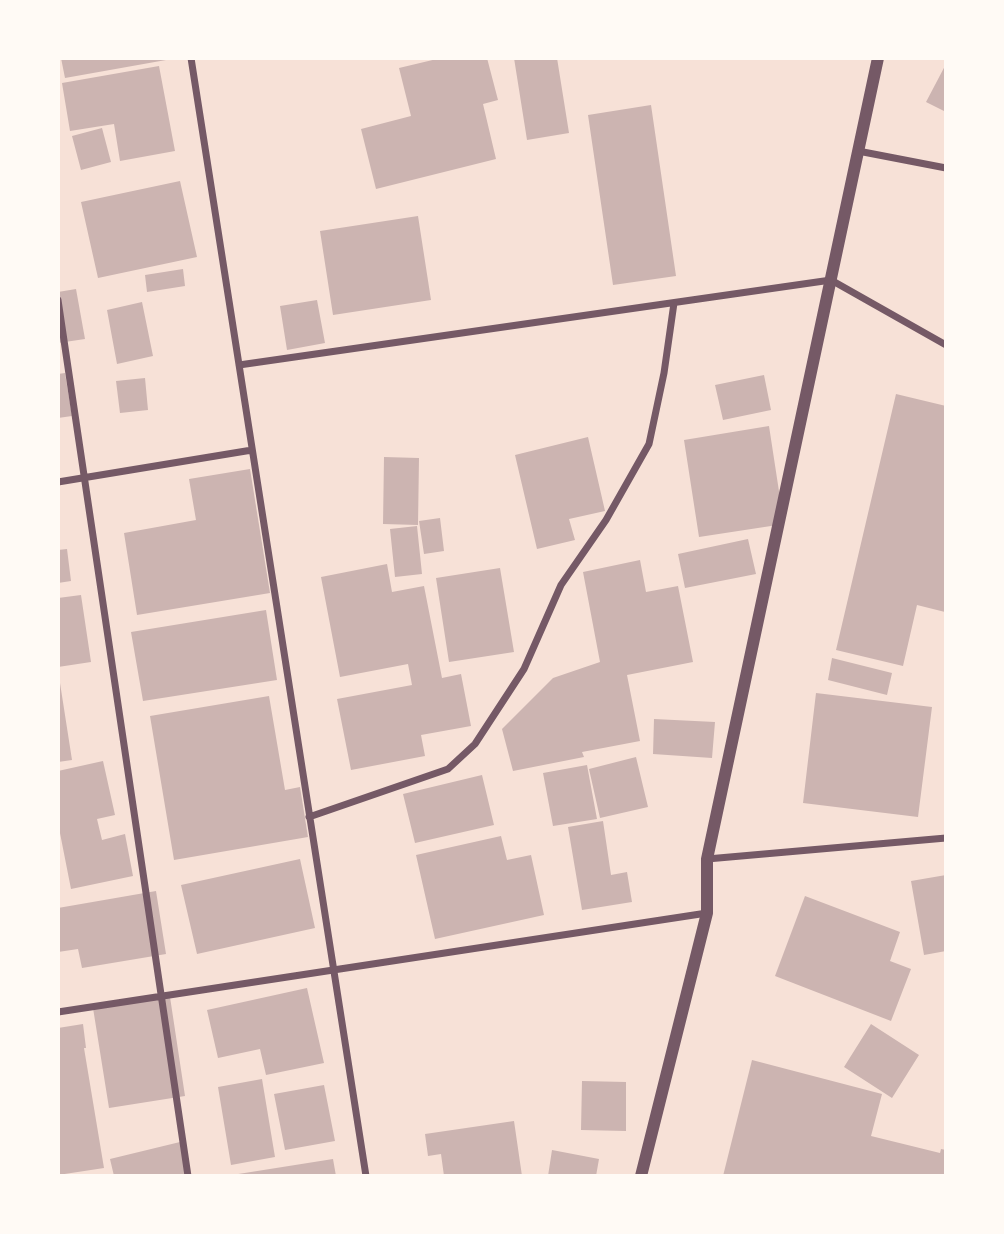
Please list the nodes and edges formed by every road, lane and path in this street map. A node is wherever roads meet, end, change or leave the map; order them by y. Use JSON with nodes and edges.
{"nodes":[{"id":1,"x":191,"y":58,"type":"edge"},
{"id":2,"x":878,"y":58,"type":"edge"},
{"id":3,"x":858,"y":150,"type":"junction"},
{"id":4,"x":946,"y":168,"type":"edge"},
{"id":5,"x":831,"y":280,"type":"junction"},
{"id":6,"x":58,"y":300,"type":"edge"},
{"id":7,"x":674,"y":303,"type":"junction"},
{"id":8,"x":946,"y":345,"type":"edge"},
{"id":9,"x":239,"y":365,"type":"junction"},
{"id":10,"x":252,"y":450,"type":"junction"},
{"id":11,"x":84,"y":477,"type":"junction"},
{"id":12,"x":58,"y":482,"type":"edge"},
{"id":13,"x":309,"y":817,"type":"junction"},
{"id":14,"x":946,"y":838,"type":"edge"},
{"id":15,"x":707,"y":859,"type":"junction"},
{"id":16,"x":707,"y":913,"type":"junction"},
{"id":17,"x":334,"y":970,"type":"junction"},
{"id":18,"x":162,"y":996,"type":"junction"},
{"id":19,"x":58,"y":1012,"type":"edge"},
{"id":20,"x":188,"y":1176,"type":"edge"},
{"id":21,"x":366,"y":1176,"type":"edge"},
{"id":22,"x":641,"y":1176,"type":"edge"}],
"edges":[{"from":1,"to":9,"type":"street"},
{"from":2,"to":3,"type":"street"},
{"from":3,"to":4,"type":"street"},
{"from":3,"to":5,"type":"street"},
{"from":5,"to":7,"type":"street"},
{"from":5,"to":8,"type":"street"},
{"from":5,"to":15,"type":"street"},
{"from":6,"to":11,"type":"street"},
{"from":7,"to":9,"type":"street"},
{"from":7,"to":13,"type":"street"},
{"from":9,"to":10,"type":"street"},
{"from":10,"to":11,"type":"street"},
{"from":10,"to":13,"type":"street"},
{"from":11,"to":12,"type":"street"},
{"from":11,"to":18,"type":"street"},
{"from":13,"to":17,"type":"street"},
{"from":14,"to":15,"type":"street"},
{"from":15,"to":16,"type":"street"},
{"from":16,"to":17,"type":"street"},
{"from":16,"to":22,"type":"street"},
{"from":17,"to":18,"type":"street"},
{"from":17,"to":21,"type":"street"},
{"from":18,"to":19,"type":"street"},
{"from":18,"to":20,"type":"street"}]}
